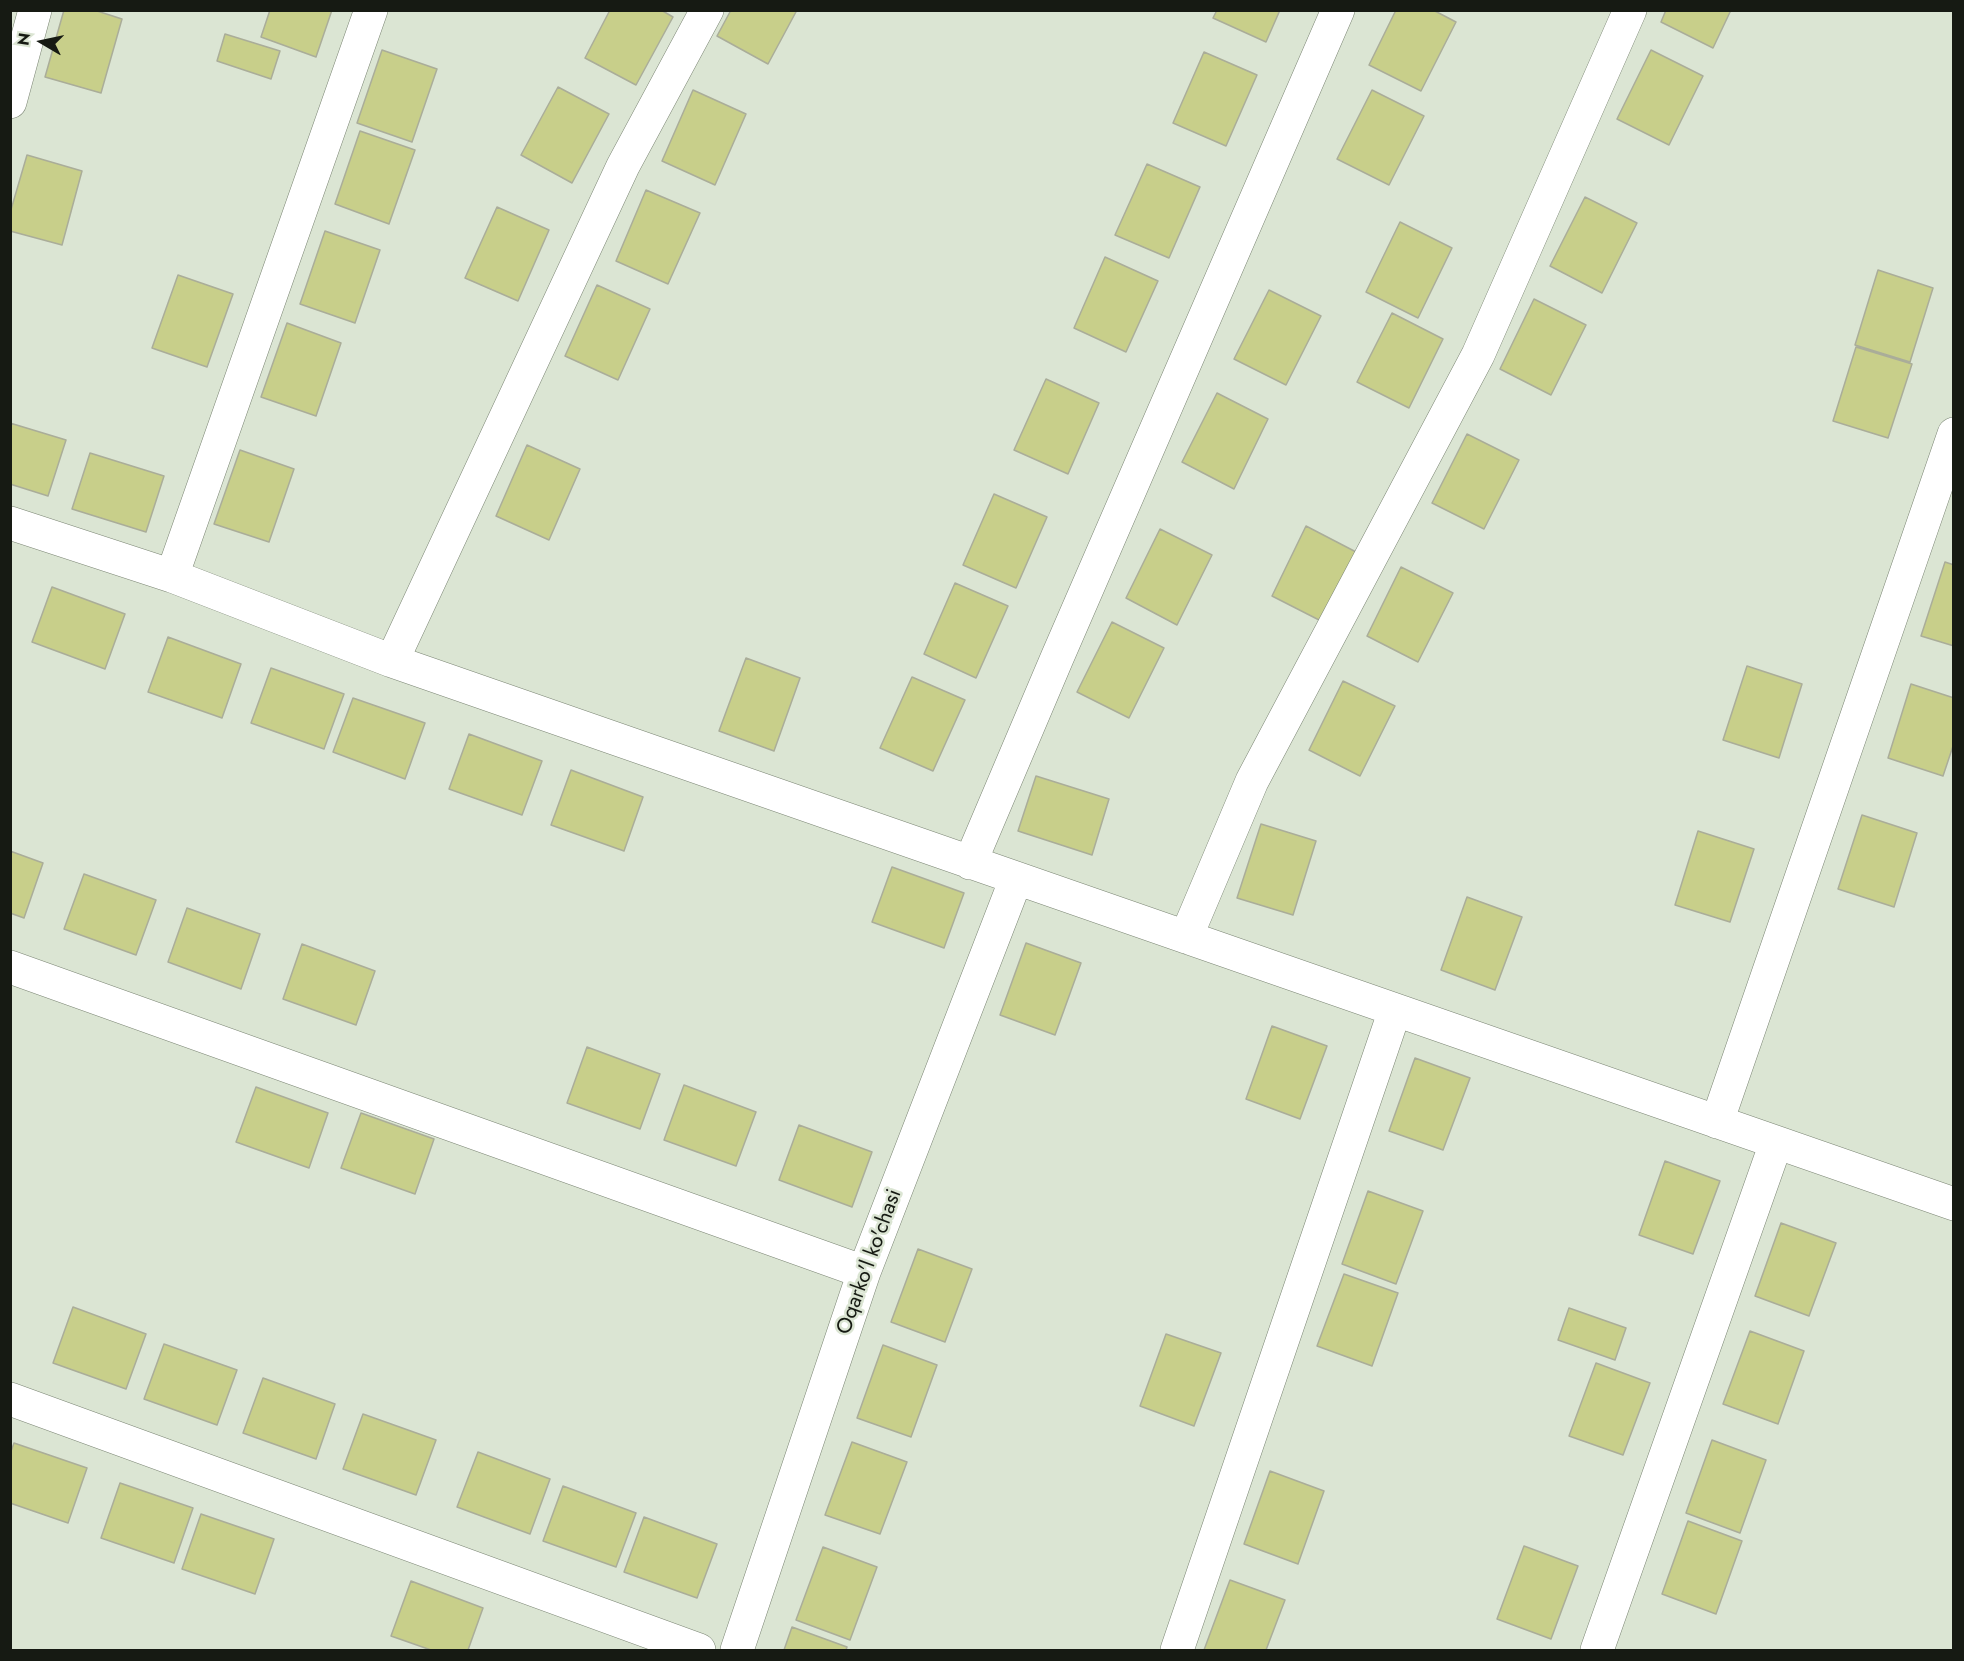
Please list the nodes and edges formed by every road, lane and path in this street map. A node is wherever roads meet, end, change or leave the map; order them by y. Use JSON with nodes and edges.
{"nodes":[{"id":1,"x":35,"y":10,"type":"edge"},
{"id":2,"x":371,"y":10,"type":"edge"},
{"id":3,"x":707,"y":10,"type":"edge"},
{"id":4,"x":1338,"y":10,"type":"edge"},
{"id":5,"x":1630,"y":10,"type":"edge"},
{"id":6,"x":10,"y":102,"type":"edge"},
{"id":7,"x":1953,"y":434,"type":"edge"},
{"id":8,"x":10,"y":523,"type":"edge"},
{"id":9,"x":172,"y":576,"type":"junction"},
{"id":10,"x":392,"y":661,"type":"junction"},
{"id":11,"x":970,"y":863,"type":"junction"},
{"id":12,"x":1016,"y":879,"type":"junction"},
{"id":13,"x":1186,"y":937,"type":"junction"},
{"id":14,"x":10,"y":967,"type":"edge"},
{"id":15,"x":1395,"y":1010,"type":"junction"},
{"id":16,"x":1717,"y":1122,"type":"junction"},
{"id":17,"x":1776,"y":1143,"type":"junction"},
{"id":18,"x":1953,"y":1204,"type":"edge"},
{"id":19,"x":864,"y":1272,"type":"junction"},
{"id":20,"x":10,"y":1399,"type":"edge"},
{"id":21,"x":699,"y":1650,"type":"edge"},
{"id":22,"x":737,"y":1650,"type":"edge"},
{"id":23,"x":1176,"y":1650,"type":"edge"},
{"id":24,"x":1597,"y":1650,"type":"edge"}],
"edges":[{"from":1,"to":6,"type":"street"},
{"from":2,"to":9,"type":"street"},
{"from":3,"to":10,"type":"street"},
{"from":4,"to":11,"type":"street"},
{"from":5,"to":13,"type":"street"},
{"from":7,"to":16,"type":"street"},
{"from":8,"to":9,"type":"street"},
{"from":9,"to":10,"type":"street"},
{"from":10,"to":11,"type":"street"},
{"from":11,"to":12,"type":"street"},
{"from":12,"to":13,"type":"street"},
{"from":12,"to":19,"type":"street","name":"Oqarko'l ko'chasi"},
{"from":13,"to":15,"type":"street"},
{"from":14,"to":19,"type":"street"},
{"from":15,"to":16,"type":"street"},
{"from":15,"to":23,"type":"street"},
{"from":16,"to":17,"type":"street"},
{"from":17,"to":18,"type":"street"},
{"from":17,"to":24,"type":"street"},
{"from":19,"to":22,"type":"street","name":"Oqarko'l ko'chasi"},
{"from":20,"to":21,"type":"street"}]}
